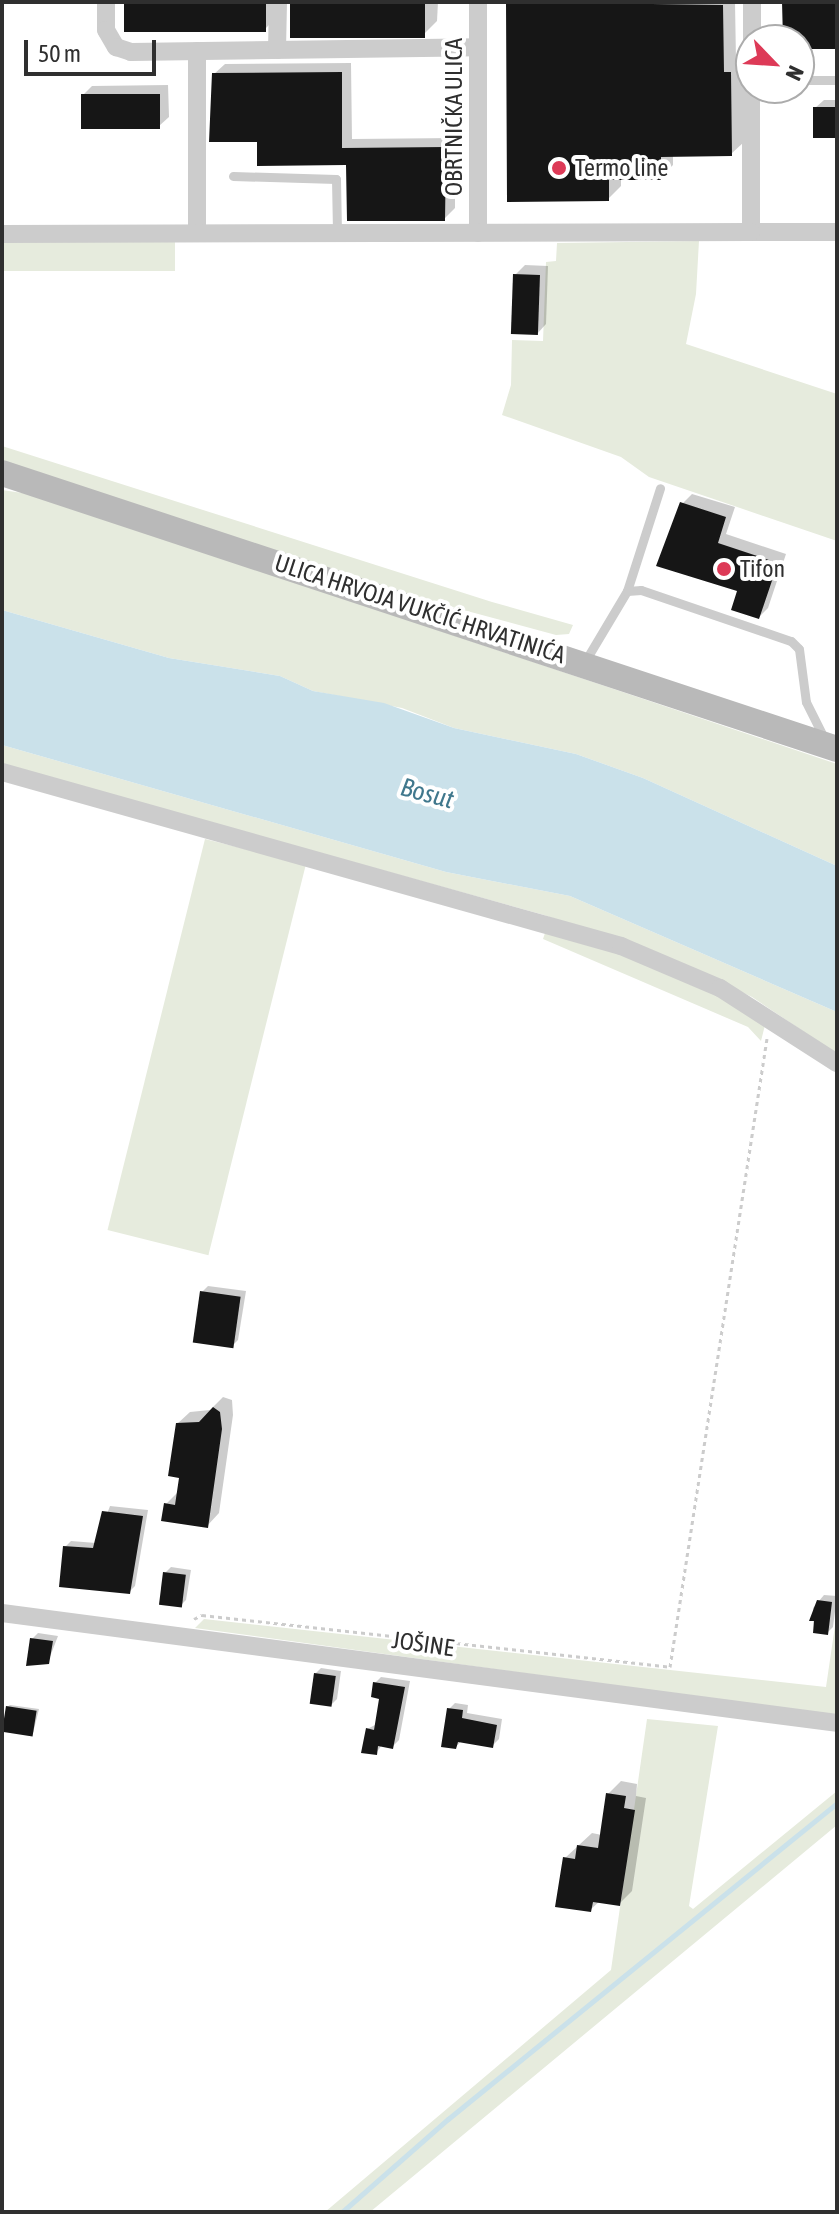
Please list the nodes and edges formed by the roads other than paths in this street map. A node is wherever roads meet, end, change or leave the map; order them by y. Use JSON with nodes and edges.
{"nodes":[{"id":1,"x":106,"y":2,"type":"edge"},
{"id":2,"x":278,"y":2,"type":"edge"},
{"id":3,"x":478,"y":2,"type":"edge"},
{"id":4,"x":752,"y":2,"type":"edge"},
{"id":5,"x":752,"y":24,"type":"edge"},
{"id":6,"x":478,"y":47,"type":"junction"},
{"id":7,"x":277,"y":50,"type":"junction"},
{"id":8,"x":197,"y":51,"type":"junction"},
{"id":9,"x":815,"y":80,"type":"edge"},
{"id":10,"x":837,"y":80,"type":"edge"},
{"id":11,"x":751,"y":104,"type":"edge"},
{"id":12,"x":233,"y":176,"type":"dead end"},
{"id":13,"x":751,"y":232,"type":"junction"},
{"id":14,"x":837,"y":232,"type":"edge"},
{"id":15,"x":197,"y":233,"type":"junction"},
{"id":16,"x":337,"y":233,"type":"junction"},
{"id":17,"x":478,"y":233,"type":"junction"},
{"id":18,"x":2,"y":234,"type":"edge"},
{"id":19,"x":2,"y":473,"type":"edge"},
{"id":20,"x":660,"y":488,"type":"dead end"},
{"id":21,"x":627,"y":591,"type":"junction"},
{"id":22,"x":584,"y":663,"type":"junction"},
{"id":23,"x":834,"y":748,"type":"edge"},
{"id":24,"x":2,"y":772,"type":"edge"},
{"id":25,"x":837,"y":1063,"type":"edge"},
{"id":26,"x":2,"y":1613,"type":"edge"},
{"id":27,"x":837,"y":1723,"type":"edge"}],
"edges":[{"from":1,"to":8,"type":"street"},
{"from":2,"to":7,"type":"street"},
{"from":3,"to":6,"type":"street","name":"OBRTNIČKA ULICA"},
{"from":4,"to":5,"type":"street"},
{"from":6,"to":7,"type":"street"},
{"from":6,"to":17,"type":"street","name":"OBRTNIČKA ULICA"},
{"from":7,"to":8,"type":"street"},
{"from":8,"to":15,"type":"street"},
{"from":9,"to":10,"type":"lane"},
{"from":11,"to":13,"type":"street"},
{"from":12,"to":16,"type":"lane"},
{"from":13,"to":14,"type":"street"},
{"from":13,"to":17,"type":"street"},
{"from":15,"to":16,"type":"street"},
{"from":15,"to":18,"type":"street"},
{"from":16,"to":17,"type":"street"},
{"from":19,"to":22,"type":"main road","name":"ULICA HRVOJA VUKČIĆ HRVATINIĆA"},
{"from":20,"to":21,"type":"lane"},
{"from":21,"to":22,"type":"lane"},
{"from":21,"to":23,"type":"lane"},
{"from":22,"to":23,"type":"main road","name":"ULICA HRVOJA VUKČIĆ HRVATINIĆA"},
{"from":24,"to":25,"type":"street"},
{"from":26,"to":27,"type":"street","name":"JOŠINE"}]}
